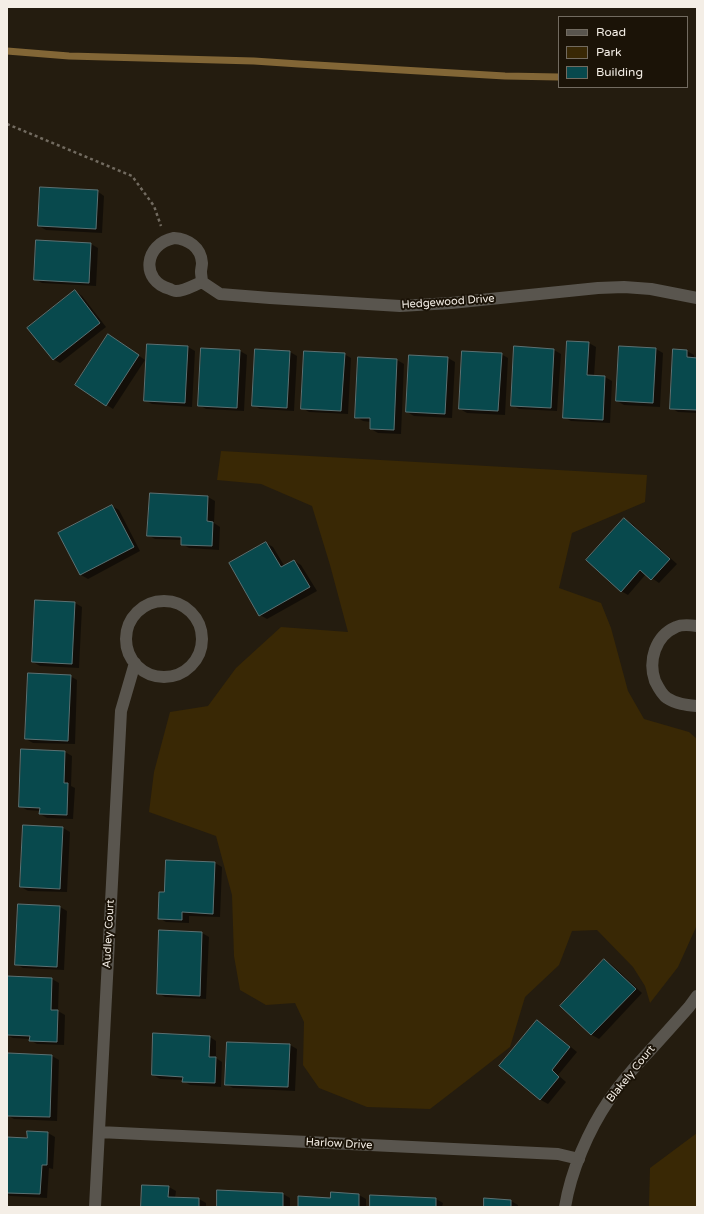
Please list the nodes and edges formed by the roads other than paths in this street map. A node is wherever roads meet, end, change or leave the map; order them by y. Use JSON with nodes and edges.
{"nodes":[{"id":1,"x":202,"y":282,"type":"junction"},
{"id":2,"x":697,"y":298,"type":"edge"},
{"id":3,"x":697,"y":626,"type":"edge"},
{"id":4,"x":135,"y":663,"type":"junction"},
{"id":5,"x":697,"y":706,"type":"edge"},
{"id":6,"x":697,"y":996,"type":"edge"},
{"id":7,"x":99,"y":1132,"type":"junction"},
{"id":8,"x":578,"y":1159,"type":"junction"},
{"id":9,"x":95,"y":1207,"type":"edge"},
{"id":10,"x":565,"y":1207,"type":"edge"}],
"edges":[{"from":1,"to":1,"type":"street"},
{"from":1,"to":2,"type":"street","name":"Hedgewood Drive"},
{"from":3,"to":5,"type":"street"},
{"from":4,"to":4,"type":"street"},
{"from":4,"to":7,"type":"street","name":"Audley Court"},
{"from":6,"to":8,"type":"street","name":"Blakely Court"},
{"from":7,"to":8,"type":"street","name":"Harlow Drive"},
{"from":7,"to":9,"type":"street","name":"Audley Court"},
{"from":8,"to":10,"type":"street","name":"Blakely Court"}]}
